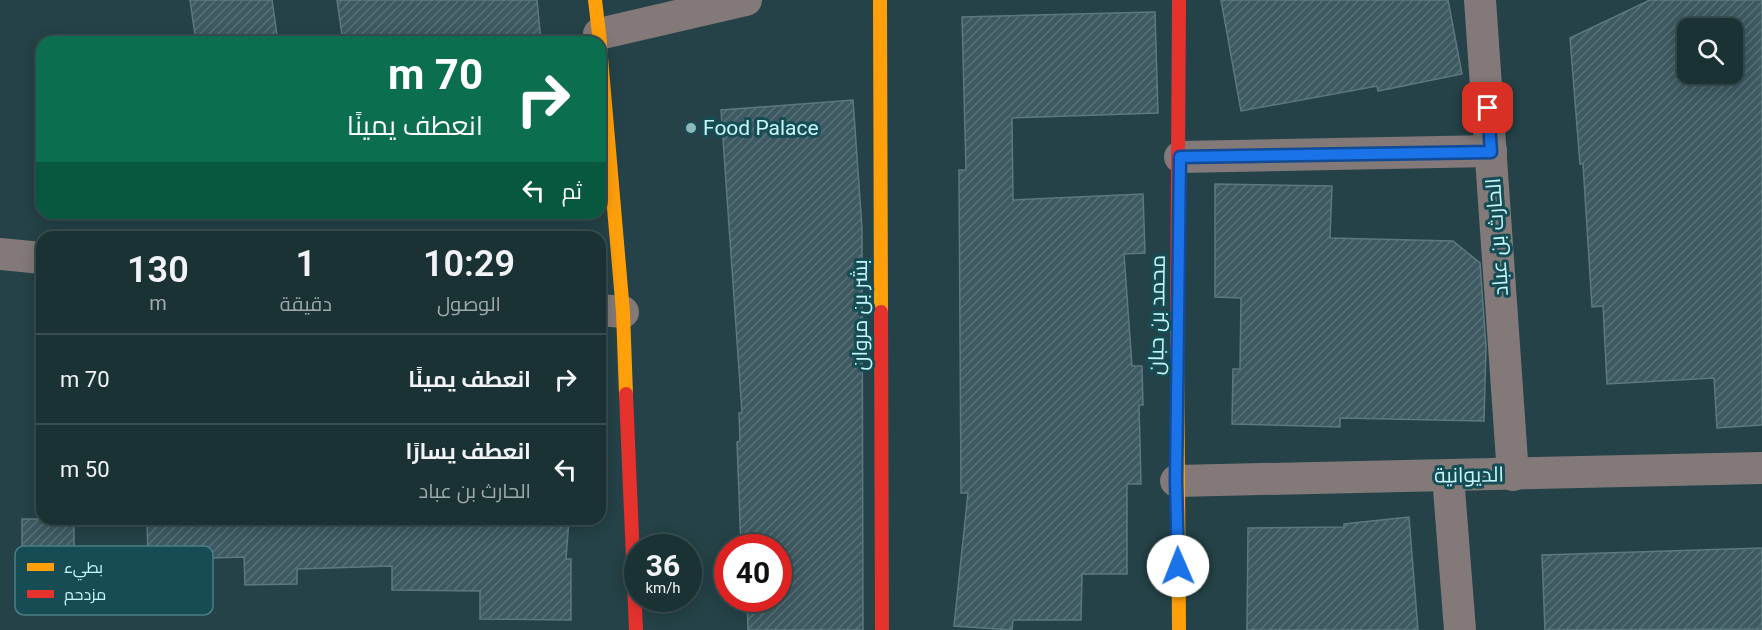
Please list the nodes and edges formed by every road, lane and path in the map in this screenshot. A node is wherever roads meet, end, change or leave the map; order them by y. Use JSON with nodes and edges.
{"nodes":[{"id":1,"x":595,"y":0,"type":"edge"},
{"id":2,"x":746,"y":0,"type":"edge"},
{"id":3,"x":880,"y":0,"type":"edge"},
{"id":4,"x":1179,"y":0,"type":"edge"},
{"id":5,"x":1480,"y":0,"type":"edge"},
{"id":6,"x":599,"y":36,"type":"edge"},
{"id":7,"x":606,"y":39,"type":"edge"},
{"id":8,"x":1491,"y":152,"type":"junction"},
{"id":9,"x":1180,"y":157,"type":"junction"},
{"id":10,"x":606,"y":188,"type":"edge"},
{"id":11,"x":0,"y":254,"type":"edge"},
{"id":12,"x":36,"y":257,"type":"edge"},
{"id":13,"x":611,"y":311,"type":"edge"},
{"id":14,"x":1762,"y":468,"type":"edge"},
{"id":15,"x":1513,"y":475,"type":"junction"},
{"id":16,"x":1448,"y":476,"type":"junction"},
{"id":17,"x":1176,"y":481,"type":"junction"},
{"id":18,"x":636,"y":630,"type":"edge"},
{"id":19,"x":882,"y":630,"type":"edge"},
{"id":20,"x":1179,"y":630,"type":"edge"},
{"id":21,"x":1460,"y":630,"type":"edge"}],
"edges":[{"from":1,"to":6,"type":"street"},
{"from":2,"to":7,"type":"street"},
{"from":3,"to":19,"type":"street","name":"بشر بن مروان"},
{"from":4,"to":9,"type":"street","name":"محمد بن حبان"},
{"from":5,"to":8,"type":"street","name":"الحارث بن عباد"},
{"from":8,"to":9,"type":"street"},
{"from":8,"to":15,"type":"street","name":"الحارث بن عباد"},
{"from":9,"to":17,"type":"street","name":"محمد بن حبان"},
{"from":10,"to":13,"type":"street"},
{"from":11,"to":12,"type":"street"},
{"from":13,"to":18,"type":"street"},
{"from":14,"to":15,"type":"street","name":"الديوانية"},
{"from":15,"to":16,"type":"street","name":"الديوانية"},
{"from":16,"to":17,"type":"street","name":"الديوانية"},
{"from":16,"to":21,"type":"street"},
{"from":17,"to":20,"type":"street","name":"محمد بن حبان"}]}
